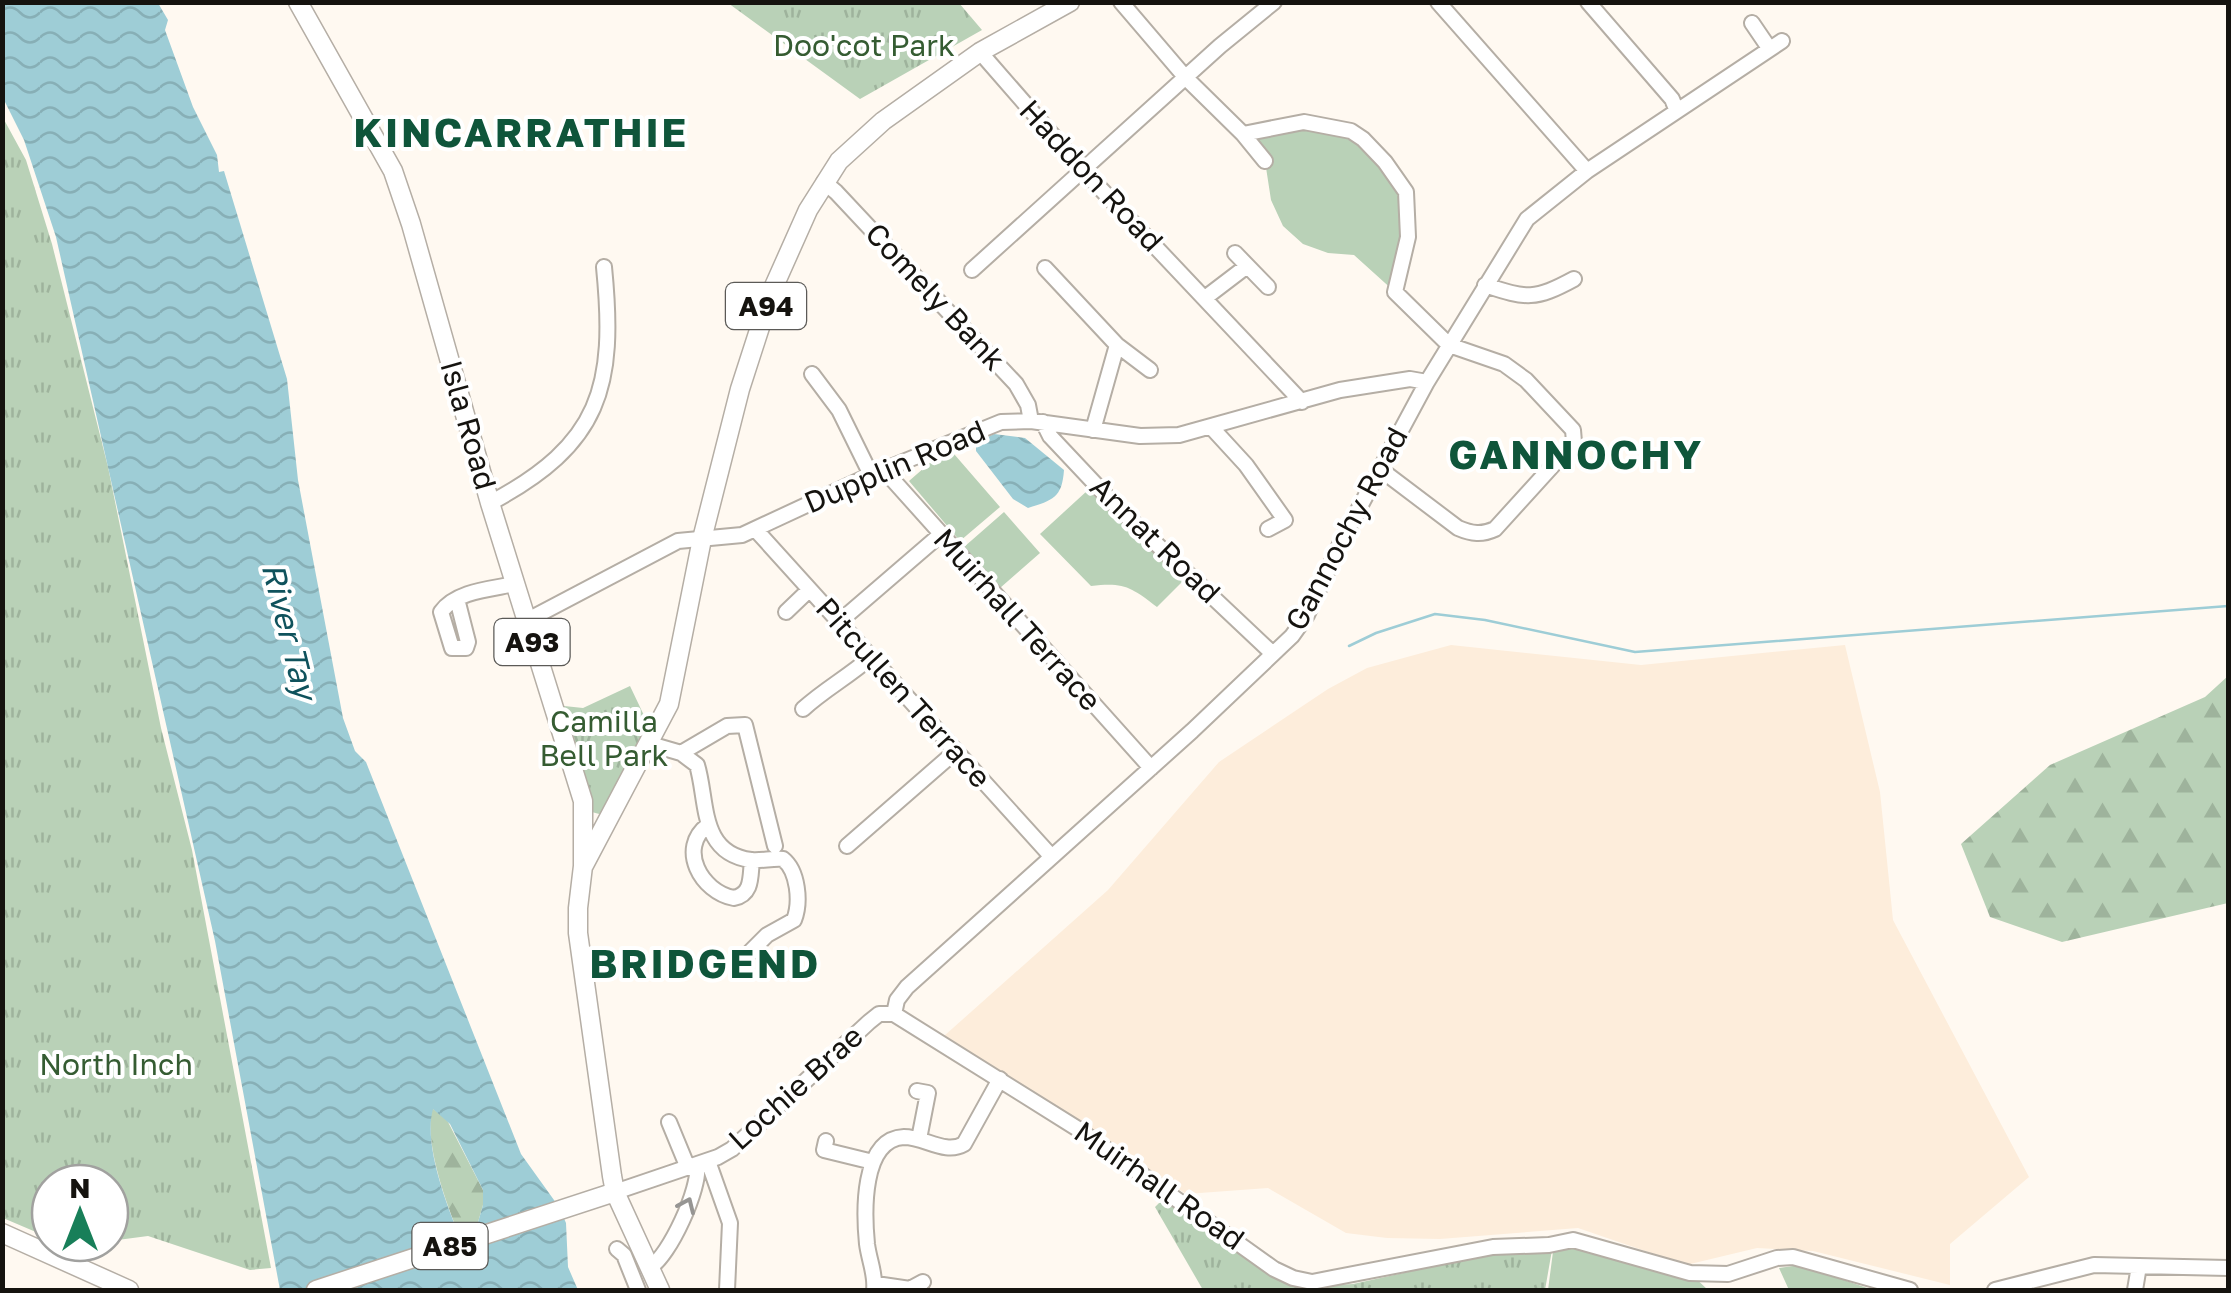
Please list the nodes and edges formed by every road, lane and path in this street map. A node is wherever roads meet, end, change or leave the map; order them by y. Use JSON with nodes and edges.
{"nodes":[{"id":1,"x":298,"y":2,"type":"edge"},
{"id":2,"x":1070,"y":2,"type":"edge"},
{"id":3,"x":1121,"y":2,"type":"edge"},
{"id":4,"x":1274,"y":2,"type":"edge"},
{"id":5,"x":1438,"y":2,"type":"edge"},
{"id":6,"x":1588,"y":2,"type":"edge"},
{"id":7,"x":1752,"y":23,"type":"dead end"},
{"id":8,"x":980,"y":52,"type":"junction"},
{"id":9,"x":1186,"y":78,"type":"junction"},
{"id":10,"x":1676,"y":109,"type":"junction"},
{"id":11,"x":1244,"y":134,"type":"junction"},
{"id":12,"x":1265,"y":161,"type":"dead end"},
{"id":13,"x":1082,"y":170,"type":"junction"},
{"id":14,"x":1588,"y":171,"type":"junction"},
{"id":15,"x":824,"y":182,"type":"junction"},
{"id":16,"x":1236,"y":254,"type":"dead end"},
{"id":17,"x":1247,"y":266,"type":"junction"},
{"id":18,"x":604,"y":267,"type":"dead end"},
{"id":19,"x":1045,"y":268,"type":"dead end"},
{"id":20,"x":972,"y":270,"type":"dead end"},
{"id":21,"x":1574,"y":279,"type":"dead end"},
{"id":22,"x":1484,"y":285,"type":"junction"},
{"id":23,"x":1268,"y":287,"type":"dead end"},
{"id":24,"x":1205,"y":298,"type":"junction"},
{"id":25,"x":1117,"y":345,"type":"junction"},
{"id":26,"x":1449,"y":345,"type":"junction"},
{"id":27,"x":1150,"y":370,"type":"dead end"},
{"id":28,"x":812,"y":374,"type":"dead end"},
{"id":29,"x":1427,"y":382,"type":"junction"},
{"id":30,"x":1302,"y":402,"type":"junction"},
{"id":31,"x":1037,"y":422,"type":"junction"},
{"id":32,"x":1212,"y":428,"type":"junction"},
{"id":33,"x":1093,"y":430,"type":"junction"},
{"id":34,"x":1380,"y":469,"type":"junction"},
{"id":35,"x":878,"y":472,"type":"junction"},
{"id":36,"x":490,"y":504,"type":"junction"},
{"id":37,"x":756,"y":529,"type":"junction"},
{"id":38,"x":1268,"y":529,"type":"dead end"},
{"id":39,"x":940,"y":535,"type":"junction"},
{"id":40,"x":702,"y":539,"type":"junction"},
{"id":41,"x":515,"y":584,"type":"junction"},
{"id":42,"x":810,"y":590,"type":"junction"},
{"id":43,"x":456,"y":599,"type":"dead end"},
{"id":44,"x":786,"y":612,"type":"dead end"},
{"id":45,"x":526,"y":620,"type":"junction"},
{"id":46,"x":838,"y":622,"type":"junction"},
{"id":47,"x":1273,"y":654,"type":"junction"},
{"id":48,"x":871,"y":657,"type":"junction"},
{"id":49,"x":803,"y":709,"type":"dead end"},
{"id":50,"x":650,"y":744,"type":"junction"},
{"id":51,"x":956,"y":751,"type":"junction"},
{"id":52,"x":681,"y":754,"type":"junction"},
{"id":53,"x":1150,"y":768,"type":"junction"},
{"id":54,"x":708,"y":825,"type":"junction"},
{"id":55,"x":775,"y":846,"type":"dead end"},
{"id":56,"x":847,"y":846,"type":"dead end"},
{"id":57,"x":1051,"y":856,"type":"junction"},
{"id":58,"x":752,"y":860,"type":"junction"},
{"id":59,"x":584,"y":866,"type":"junction"},
{"id":60,"x":736,"y":966,"type":"dead end"},
{"id":61,"x":894,"y":1014,"type":"junction"},
{"id":62,"x":1000,"y":1079,"type":"junction"},
{"id":63,"x":917,"y":1090,"type":"dead end"},
{"id":64,"x":676,"y":1131,"type":"dead end"},
{"id":65,"x":919,"y":1139,"type":"junction"},
{"id":66,"x":826,"y":1141,"type":"dead end"},
{"id":67,"x":872,"y":1162,"type":"junction"},
{"id":68,"x":697,"y":1164,"type":"junction"},
{"id":69,"x":615,"y":1192,"type":"junction"},
{"id":70,"x":2,"y":1233,"type":"edge"},
{"id":71,"x":617,"y":1249,"type":"dead end"},
{"id":72,"x":2139,"y":1266,"type":"junction"},
{"id":73,"x":650,"y":1267,"type":"junction"},
{"id":74,"x":2228,"y":1268,"type":"edge"},
{"id":75,"x":923,"y":1282,"type":"dead end"},
{"id":76,"x":98,"y":1284,"type":"edge"},
{"id":77,"x":875,"y":1287,"type":"edge"},
{"id":78,"x":129,"y":1290,"type":"edge"},
{"id":79,"x":316,"y":1290,"type":"edge"},
{"id":80,"x":638,"y":1290,"type":"edge"},
{"id":81,"x":660,"y":1290,"type":"edge"},
{"id":82,"x":727,"y":1290,"type":"edge"},
{"id":83,"x":1910,"y":1290,"type":"edge"},
{"id":84,"x":1996,"y":1290,"type":"edge"},
{"id":85,"x":2136,"y":1290,"type":"edge"}],
"edges":[{"from":1,"to":36,"type":"main road","name":"Isla Road","number":"A93"},
{"from":2,"to":8,"type":"main road","number":"A94"},
{"from":3,"to":9,"type":"street"},
{"from":4,"to":9,"type":"street"},
{"from":5,"to":14,"type":"street"},
{"from":6,"to":10,"type":"street"},
{"from":7,"to":10,"type":"street","name":"Gannochy Road"},
{"from":8,"to":13,"type":"street","name":"Haddon Road"},
{"from":8,"to":15,"type":"main road","number":"A94"},
{"from":9,"to":11,"type":"street"},
{"from":9,"to":13,"type":"street"},
{"from":10,"to":14,"type":"street","name":"Gannochy Road"},
{"from":11,"to":12,"type":"street"},
{"from":11,"to":26,"type":"street"},
{"from":13,"to":20,"type":"street"},
{"from":13,"to":24,"type":"street","name":"Haddon Road"},
{"from":14,"to":22,"type":"street","name":"Gannochy Road"},
{"from":15,"to":31,"type":"street","name":"Comely Bank"},
{"from":15,"to":40,"type":"main road","number":"A94"},
{"from":16,"to":17,"type":"street"},
{"from":17,"to":23,"type":"street"},
{"from":17,"to":24,"type":"street"},
{"from":18,"to":36,"type":"street"},
{"from":19,"to":25,"type":"street"},
{"from":21,"to":22,"type":"street"},
{"from":22,"to":26,"type":"street","name":"Gannochy Road"},
{"from":24,"to":30,"type":"street","name":"Haddon Road"},
{"from":25,"to":27,"type":"street"},
{"from":25,"to":33,"type":"street"},
{"from":26,"to":29,"type":"street","name":"Gannochy Road"},
{"from":26,"to":34,"type":"street"},
{"from":28,"to":35,"type":"street","name":"Muirhall Terrace"},
{"from":29,"to":30,"type":"street","name":"Dupplin Road"},
{"from":29,"to":34,"type":"street","name":"Gannochy Road"},
{"from":30,"to":32,"type":"street","name":"Dupplin Road"},
{"from":31,"to":33,"type":"street","name":"Dupplin Road"},
{"from":31,"to":35,"type":"street","name":"Dupplin Road"},
{"from":31,"to":47,"type":"street","name":"Annat Road"},
{"from":32,"to":33,"type":"street","name":"Dupplin Road"},
{"from":32,"to":38,"type":"street"},
{"from":34,"to":47,"type":"street","name":"Gannochy Road"},
{"from":35,"to":37,"type":"street","name":"Dupplin Road"},
{"from":35,"to":39,"type":"street","name":"Muirhall Terrace"},
{"from":36,"to":41,"type":"main road","name":"Isla Road","number":"A93"},
{"from":37,"to":40,"type":"street","name":"Dupplin Road"},
{"from":37,"to":42,"type":"street","name":"Pitcullen Terrace"},
{"from":39,"to":46,"type":"street"},
{"from":39,"to":53,"type":"street","name":"Muirhall Terrace"},
{"from":40,"to":45,"type":"street","name":"Dupplin Road"},
{"from":40,"to":50,"type":"main road","number":"A94"},
{"from":41,"to":43,"type":"street"},
{"from":41,"to":45,"type":"main road","name":"Isla Road","number":"A93"},
{"from":42,"to":44,"type":"street"},
{"from":42,"to":46,"type":"street","name":"Pitcullen Terrace"},
{"from":45,"to":59,"type":"main road","name":"Isla Road","number":"A93"},
{"from":46,"to":48,"type":"street","name":"Pitcullen Terrace"},
{"from":47,"to":53,"type":"street","name":"Gannochy Road"},
{"from":48,"to":49,"type":"street"},
{"from":48,"to":51,"type":"street","name":"Pitcullen Terrace"},
{"from":50,"to":52,"type":"street"},
{"from":50,"to":59,"type":"main road","number":"A94"},
{"from":51,"to":56,"type":"street"},
{"from":51,"to":57,"type":"street","name":"Pitcullen Terrace"},
{"from":52,"to":54,"type":"street"},
{"from":52,"to":55,"type":"street"},
{"from":53,"to":57,"type":"street","name":"Gannochy Road"},
{"from":54,"to":58,"type":"street"},
{"from":54,"to":58,"type":"street"},
{"from":57,"to":61,"type":"street","name":"Gannochy Road"},
{"from":58,"to":60,"type":"street"},
{"from":59,"to":69,"type":"main road","number":"A93"},
{"from":61,"to":62,"type":"street","name":"Muirhall Road"},
{"from":61,"to":68,"type":"street","name":"Lochie Brae"},
{"from":62,"to":65,"type":"street"},
{"from":62,"to":83,"type":"street","name":"Muirhall Road"},
{"from":63,"to":65,"type":"street"},
{"from":64,"to":68,"type":"street"},
{"from":65,"to":67,"type":"street"},
{"from":66,"to":67,"type":"street"},
{"from":67,"to":77,"type":"street"},
{"from":68,"to":69,"type":"street","name":"Lochie Brae"},
{"from":73,"to":68,"type":"street","one_way":true},
{"from":68,"to":82,"type":"street"},
{"from":69,"to":73,"type":"main road"},
{"from":69,"to":79,"type":"main road","number":"A85"},
{"from":70,"to":76,"type":"main road"},
{"from":71,"to":80,"type":"street"},
{"from":72,"to":74,"type":"street"},
{"from":72,"to":84,"type":"street"},
{"from":72,"to":85,"type":"street"},
{"from":73,"to":81,"type":"main road"},
{"from":75,"to":77,"type":"street"},
{"from":76,"to":78,"type":"main road"}]}
